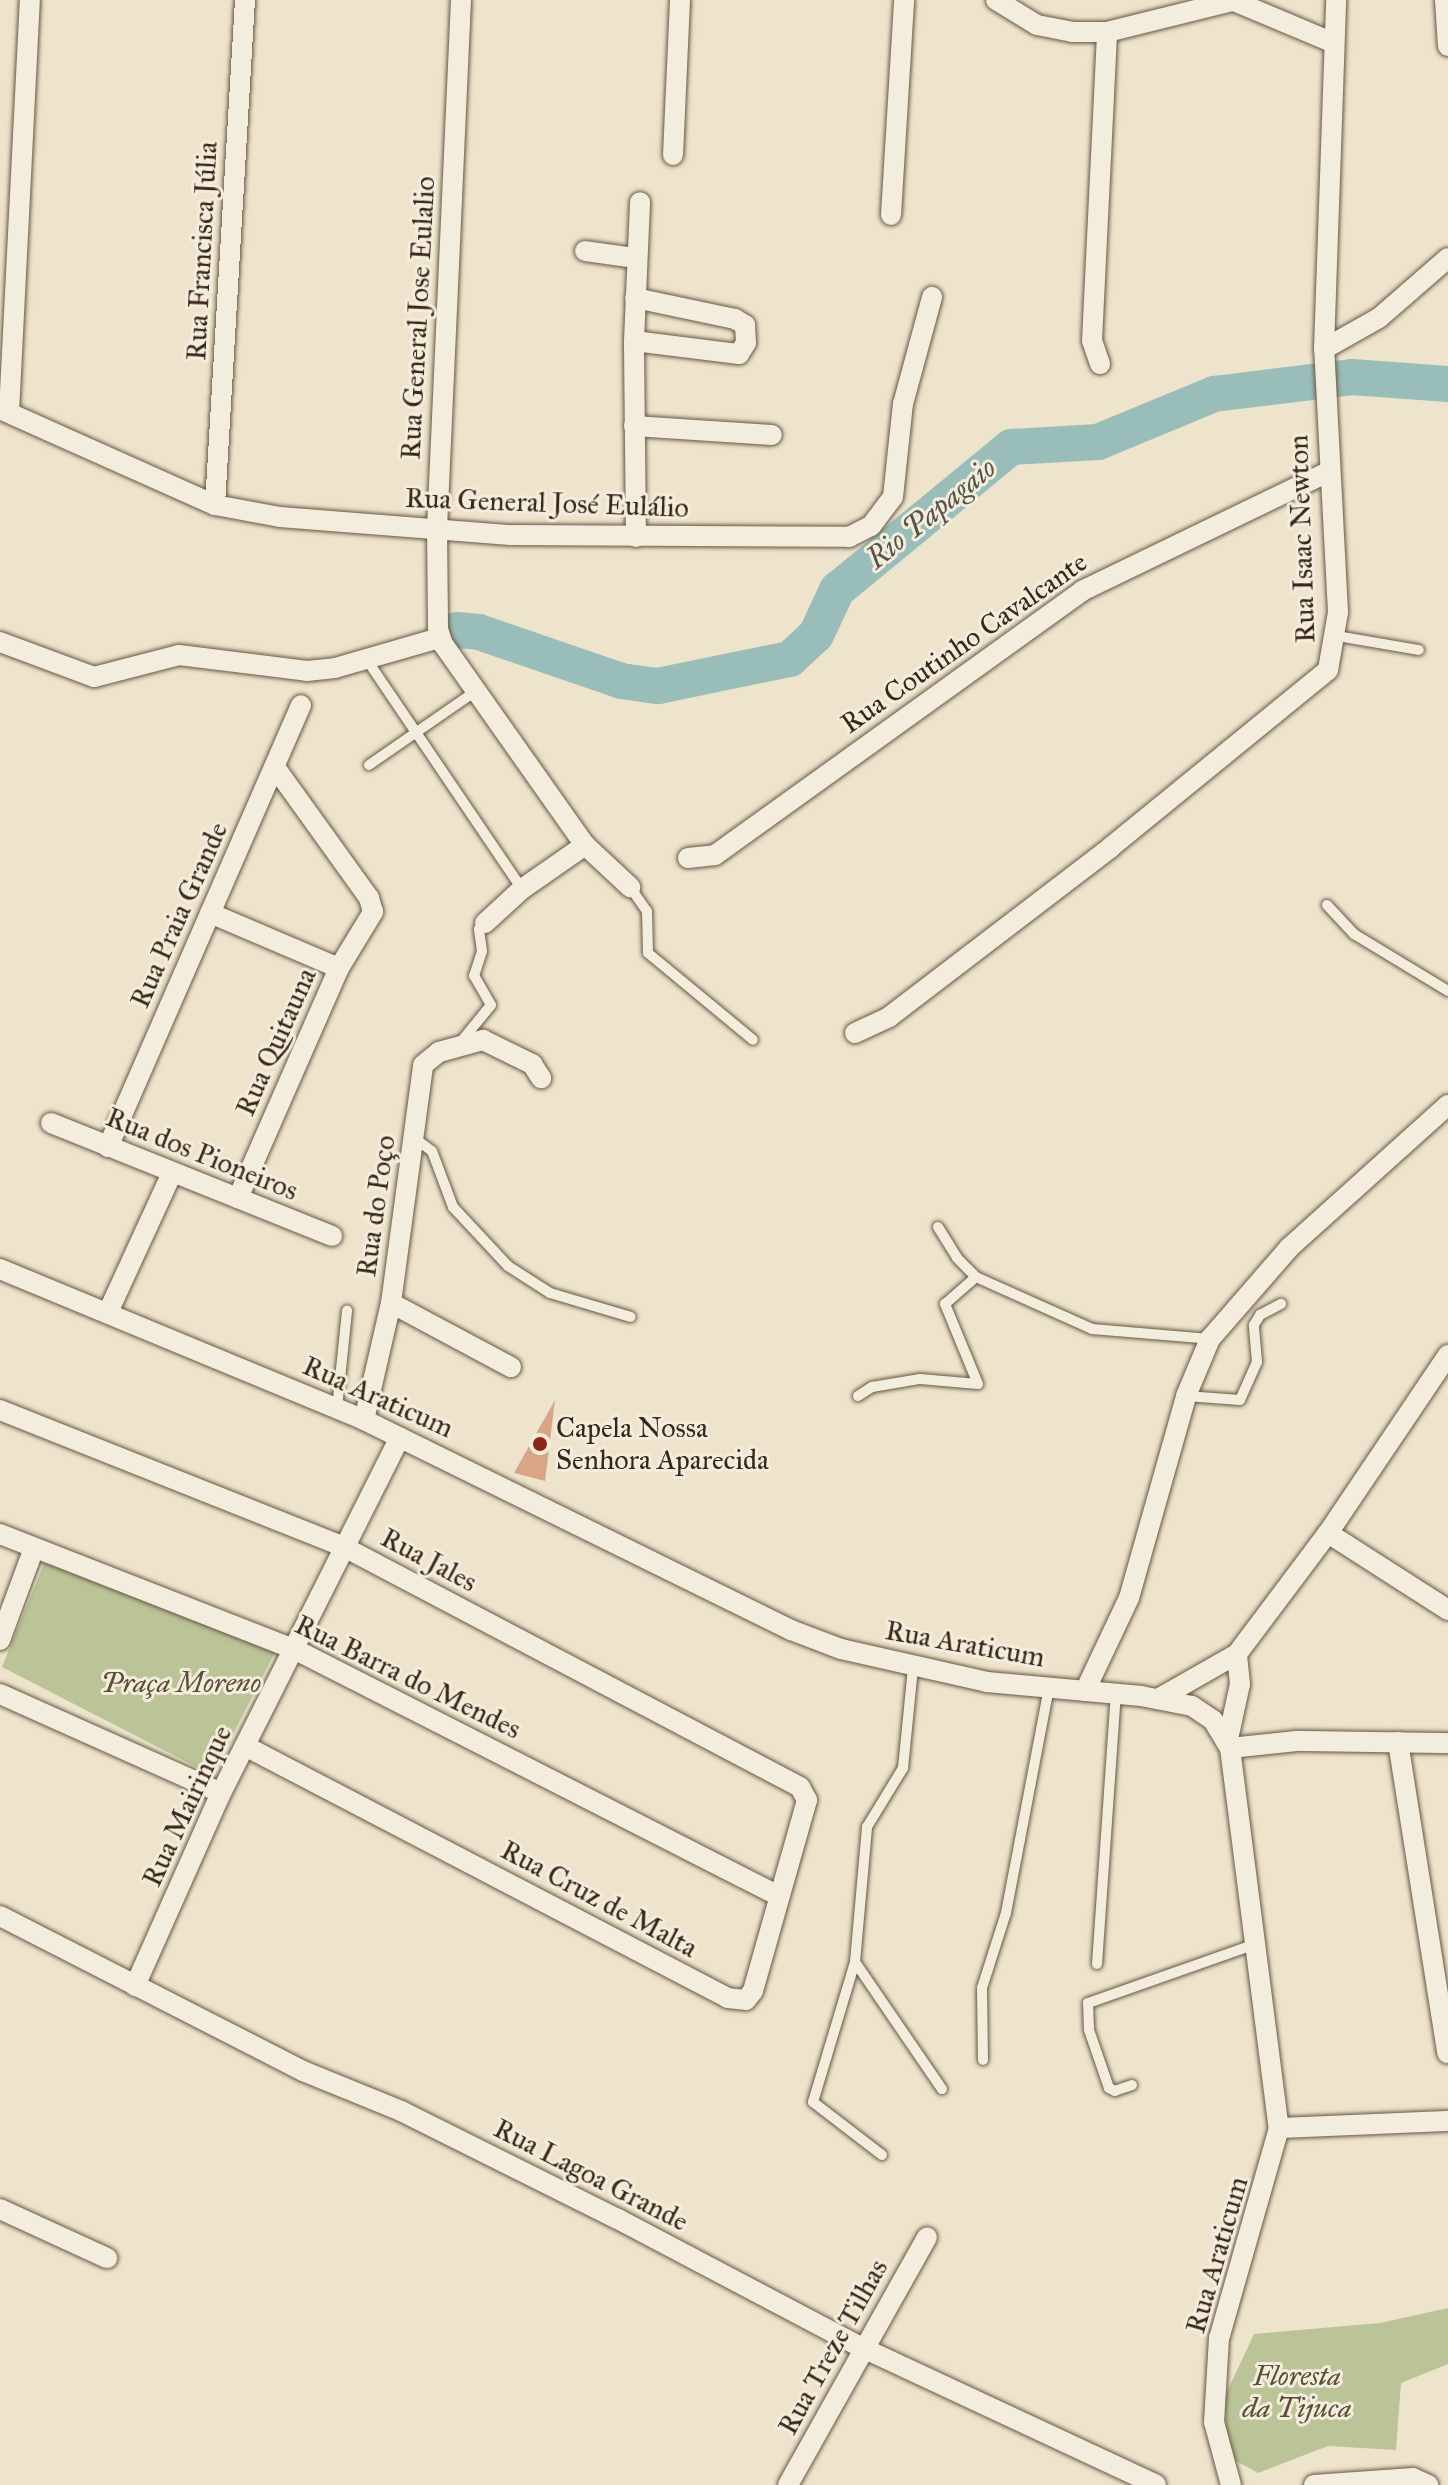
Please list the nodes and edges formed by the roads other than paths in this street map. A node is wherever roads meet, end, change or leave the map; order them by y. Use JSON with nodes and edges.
{"nodes":[{"id":1,"x":30,"y":0,"type":"edge"},
{"id":2,"x":245,"y":0,"type":"edge"},
{"id":3,"x":461,"y":0,"type":"edge"},
{"id":4,"x":680,"y":0,"type":"edge"},
{"id":5,"x":904,"y":0,"type":"edge"},
{"id":6,"x":996,"y":0,"type":"edge"},
{"id":7,"x":1235,"y":0,"type":"edge"},
{"id":8,"x":1336,"y":0,"type":"edge"},
{"id":9,"x":1445,"y":0,"type":"edge"},
{"id":10,"x":1107,"y":32,"type":"junction"},
{"id":11,"x":1334,"y":43,"type":"junction"},
{"id":12,"x":1448,"y":46,"type":"edge"},
{"id":13,"x":673,"y":155,"type":"dead end"},
{"id":14,"x":640,"y":202,"type":"dead end"},
{"id":15,"x":891,"y":215,"type":"dead end"},
{"id":16,"x":585,"y":251,"type":"dead end"},
{"id":17,"x":635,"y":258,"type":"junction"},
{"id":18,"x":1448,"y":258,"type":"edge"},
{"id":19,"x":932,"y":297,"type":"dead end"},
{"id":20,"x":635,"y":298,"type":"junction"},
{"id":21,"x":634,"y":341,"type":"junction"},
{"id":22,"x":1324,"y":356,"type":"junction"},
{"id":23,"x":1100,"y":364,"type":"dead end"},
{"id":24,"x":5,"y":410,"type":"edge"},
{"id":25,"x":634,"y":426,"type":"junction"},
{"id":26,"x":772,"y":435,"type":"dead end"},
{"id":27,"x":1328,"y":472,"type":"junction"},
{"id":28,"x":215,"y":505,"type":"junction"},
{"id":29,"x":437,"y":528,"type":"junction"},
{"id":30,"x":636,"y":537,"type":"junction"},
{"id":31,"x":1337,"y":636,"type":"junction"},
{"id":32,"x":439,"y":638,"type":"junction"},
{"id":33,"x":0,"y":642,"type":"edge"},
{"id":34,"x":1419,"y":650,"type":"dead end"},
{"id":35,"x":367,"y":660,"type":"junction"},
{"id":36,"x":478,"y":689,"type":"junction"},
{"id":37,"x":301,"y":705,"type":"dead end"},
{"id":38,"x":416,"y":732,"type":"junction"},
{"id":39,"x":369,"y":765,"type":"dead end"},
{"id":40,"x":275,"y":767,"type":"junction"},
{"id":41,"x":585,"y":845,"type":"junction"},
{"id":42,"x":688,"y":858,"type":"dead end"},
{"id":43,"x":630,"y":887,"type":"joint"},
{"id":44,"x":522,"y":889,"type":"junction"},
{"id":45,"x":1327,"y":905,"type":"dead end"},
{"id":46,"x":210,"y":913,"type":"junction"},
{"id":47,"x":485,"y":923,"type":"joint"},
{"id":48,"x":339,"y":968,"type":"junction"},
{"id":49,"x":1448,"y":991,"type":"edge"},
{"id":50,"x":855,"y":1033,"type":"dead end"},
{"id":51,"x":753,"y":1040,"type":"dead end"},
{"id":52,"x":460,"y":1043,"type":"junction"},
{"id":53,"x":541,"y":1078,"type":"dead end"},
{"id":54,"x":1448,"y":1105,"type":"edge"},
{"id":55,"x":51,"y":1123,"type":"dead end"},
{"id":56,"x":414,"y":1138,"type":"junction"},
{"id":57,"x":108,"y":1147,"type":"junction"},
{"id":58,"x":172,"y":1173,"type":"junction"},
{"id":59,"x":238,"y":1198,"type":"junction"},
{"id":60,"x":938,"y":1227,"type":"dead end"},
{"id":61,"x":332,"y":1236,"type":"dead end"},
{"id":62,"x":0,"y":1269,"type":"edge"},
{"id":63,"x":976,"y":1277,"type":"junction"},
{"id":64,"x":391,"y":1303,"type":"junction"},
{"id":65,"x":1281,"y":1304,"type":"dead end"},
{"id":66,"x":109,"y":1310,"type":"junction"},
{"id":67,"x":347,"y":1311,"type":"dead end"},
{"id":68,"x":631,"y":1317,"type":"dead end"},
{"id":69,"x":1210,"y":1339,"type":"junction"},
{"id":70,"x":1448,"y":1355,"type":"edge"},
{"id":71,"x":511,"y":1367,"type":"dead end"},
{"id":72,"x":858,"y":1396,"type":"dead end"},
{"id":73,"x":1186,"y":1396,"type":"junction"},
{"id":74,"x":337,"y":1408,"type":"junction"},
{"id":75,"x":0,"y":1410,"type":"edge"},
{"id":76,"x":364,"y":1420,"type":"junction"},
{"id":77,"x":400,"y":1437,"type":"junction"},
{"id":78,"x":1328,"y":1533,"type":"junction"},
{"id":79,"x":0,"y":1534,"type":"edge"},
{"id":80,"x":344,"y":1547,"type":"junction"},
{"id":81,"x":34,"y":1548,"type":"junction"},
{"id":82,"x":1448,"y":1610,"type":"edge"},
{"id":83,"x":0,"y":1640,"type":"edge"},
{"id":84,"x":294,"y":1649,"type":"junction"},
{"id":85,"x":1237,"y":1654,"type":"junction"},
{"id":86,"x":913,"y":1668,"type":"junction"},
{"id":87,"x":1049,"y":1687,"type":"junction"},
{"id":88,"x":1085,"y":1691,"type":"junction"},
{"id":89,"x":1116,"y":1693,"type":"junction"},
{"id":90,"x":0,"y":1694,"type":"edge"},
{"id":91,"x":1158,"y":1699,"type":"junction"},
{"id":92,"x":1398,"y":1742,"type":"junction"},
{"id":93,"x":1229,"y":1743,"type":"junction"},
{"id":94,"x":1448,"y":1743,"type":"edge"},
{"id":95,"x":245,"y":1746,"type":"junction"},
{"id":96,"x":221,"y":1793,"type":"junction"},
{"id":97,"x":806,"y":1803,"type":"joint"},
{"id":98,"x":779,"y":1896,"type":"junction"},
{"id":99,"x":0,"y":1916,"type":"edge"},
{"id":100,"x":1258,"y":1943,"type":"junction"},
{"id":101,"x":855,"y":1962,"type":"junction"},
{"id":102,"x":1097,"y":1964,"type":"dead end"},
{"id":103,"x":135,"y":1986,"type":"junction"},
{"id":104,"x":1447,"y":2053,"type":"edge"},
{"id":105,"x":983,"y":2060,"type":"dead end"},
{"id":106,"x":1132,"y":2085,"type":"dead end"},
{"id":107,"x":942,"y":2089,"type":"dead end"},
{"id":108,"x":1448,"y":2121,"type":"edge"},
{"id":109,"x":1279,"y":2128,"type":"junction"},
{"id":110,"x":882,"y":2155,"type":"dead end"},
{"id":111,"x":0,"y":2209,"type":"edge"},
{"id":112,"x":927,"y":2237,"type":"dead end"},
{"id":113,"x":107,"y":2258,"type":"dead end"},
{"id":114,"x":865,"y":2349,"type":"junction"},
{"id":115,"x":788,"y":2485,"type":"edge"},
{"id":116,"x":1156,"y":2485,"type":"edge"},
{"id":117,"x":1231,"y":2485,"type":"edge"},
{"id":118,"x":1314,"y":2485,"type":"edge"},
{"id":119,"x":1428,"y":2485,"type":"edge"}],
"edges":[{"from":1,"to":24,"type":"street"},
{"from":2,"to":28,"type":"street","name":"Rua Francisca Júlia"},
{"from":3,"to":29,"type":"street","name":"Rua General Jose Eulalio"},
{"from":4,"to":13,"type":"street"},
{"from":5,"to":15,"type":"street"},
{"from":6,"to":10,"type":"street"},
{"from":7,"to":10,"type":"street"},
{"from":7,"to":11,"type":"street"},
{"from":8,"to":11,"type":"street","name":"Rua Isaac Newton"},
{"from":9,"to":12,"type":"street"},
{"from":10,"to":23,"type":"street"},
{"from":11,"to":22,"type":"street","name":"Rua Isaac Newton"},
{"from":14,"to":17,"type":"street"},
{"from":16,"to":17,"type":"street"},
{"from":17,"to":20,"type":"street"},
{"from":18,"to":22,"type":"street"},
{"from":19,"to":30,"type":"street","name":"Rua General José Eulálio"},
{"from":20,"to":21,"type":"street"},
{"from":20,"to":21,"type":"street"},
{"from":21,"to":25,"type":"street"},
{"from":22,"to":27,"type":"street","name":"Rua Isaac Newton"},
{"from":24,"to":28,"type":"street","name":"Rua General José Eulálio"},
{"from":25,"to":26,"type":"street"},
{"from":25,"to":30,"type":"street"},
{"from":27,"to":31,"type":"street","name":"Rua Isaac Newton"},
{"from":27,"to":42,"type":"street","name":"Rua Coutinho Cavalcante"},
{"from":28,"to":29,"type":"street","name":"Rua General José Eulálio"},
{"from":29,"to":30,"type":"street","name":"Rua General José Eulálio"},
{"from":29,"to":32,"type":"street","name":"Rua General Jose Eulalio"},
{"from":31,"to":34,"type":"lane"},
{"from":31,"to":50,"type":"street","name":"Rua Isaac Newton"},
{"from":32,"to":35,"type":"street"},
{"from":32,"to":36,"type":"street"},
{"from":33,"to":35,"type":"street"},
{"from":35,"to":38,"type":"lane"},
{"from":36,"to":38,"type":"lane"},
{"from":36,"to":41,"type":"street"},
{"from":37,"to":40,"type":"street","name":"Rua Praia Grande"},
{"from":38,"to":39,"type":"lane"},
{"from":38,"to":44,"type":"lane"},
{"from":40,"to":46,"type":"street","name":"Rua Praia Grande"},
{"from":40,"to":48,"type":"street","name":"Rua Quitauna"},
{"from":41,"to":43,"type":"street"},
{"from":41,"to":44,"type":"street"},
{"from":43,"to":51,"type":"lane"},
{"from":44,"to":47,"type":"street"},
{"from":45,"to":49,"type":"lane"},
{"from":46,"to":48,"type":"street"},
{"from":46,"to":57,"type":"street","name":"Rua Praia Grande"},
{"from":47,"to":52,"type":"lane"},
{"from":48,"to":59,"type":"street","name":"Rua Quitauna"},
{"from":52,"to":53,"type":"street","name":"Rua do Poço"},
{"from":52,"to":56,"type":"street","name":"Rua do Poço"},
{"from":54,"to":69,"type":"street"},
{"from":55,"to":57,"type":"street","name":"Rua dos Pioneiros"},
{"from":56,"to":64,"type":"street","name":"Rua do Poço"},
{"from":56,"to":68,"type":"lane"},
{"from":57,"to":58,"type":"street","name":"Rua dos Pioneiros"},
{"from":58,"to":59,"type":"street","name":"Rua dos Pioneiros"},
{"from":58,"to":66,"type":"street"},
{"from":59,"to":61,"type":"street","name":"Rua dos Pioneiros"},
{"from":60,"to":63,"type":"lane"},
{"from":62,"to":66,"type":"street","name":"Rua Araticum"},
{"from":63,"to":69,"type":"lane"},
{"from":63,"to":72,"type":"lane"},
{"from":64,"to":71,"type":"street"},
{"from":64,"to":76,"type":"street","name":"Rua do Poço"},
{"from":65,"to":73,"type":"lane"},
{"from":66,"to":74,"type":"street","name":"Rua Araticum"},
{"from":67,"to":74,"type":"lane"},
{"from":69,"to":73,"type":"street"},
{"from":70,"to":78,"type":"street"},
{"from":73,"to":88,"type":"street"},
{"from":74,"to":76,"type":"street","name":"Rua Araticum"},
{"from":75,"to":80,"type":"street","name":"Rua Jales"},
{"from":76,"to":77,"type":"street","name":"Rua Araticum"},
{"from":77,"to":80,"type":"street","name":"Rua Mairinque"},
{"from":77,"to":86,"type":"street","name":"Rua Araticum"},
{"from":78,"to":82,"type":"street"},
{"from":78,"to":85,"type":"street"},
{"from":79,"to":81,"type":"street","name":"Rua Barra do Mendes"},
{"from":80,"to":84,"type":"street","name":"Rua Mairinque"},
{"from":80,"to":97,"type":"street","name":"Rua Jales"},
{"from":81,"to":83,"type":"street"},
{"from":81,"to":84,"type":"street","name":"Rua Barra do Mendes"},
{"from":84,"to":95,"type":"street","name":"Rua Mairinque"},
{"from":84,"to":98,"type":"street","name":"Rua Barra do Mendes"},
{"from":85,"to":91,"type":"street"},
{"from":85,"to":93,"type":"street"},
{"from":86,"to":87,"type":"street","name":"Rua Araticum"},
{"from":86,"to":101,"type":"lane"},
{"from":87,"to":88,"type":"street","name":"Rua Araticum"},
{"from":87,"to":105,"type":"lane"},
{"from":88,"to":89,"type":"street","name":"Rua Araticum"},
{"from":89,"to":91,"type":"street","name":"Rua Araticum"},
{"from":89,"to":102,"type":"lane"},
{"from":90,"to":96,"type":"street"},
{"from":91,"to":93,"type":"street","name":"Rua Araticum"},
{"from":92,"to":93,"type":"street"},
{"from":92,"to":94,"type":"street"},
{"from":92,"to":104,"type":"street"},
{"from":93,"to":100,"type":"street","name":"Rua Araticum"},
{"from":95,"to":96,"type":"street","name":"Rua Mairinque"},
{"from":95,"to":98,"type":"street","name":"Rua Cruz de Malta"},
{"from":96,"to":103,"type":"street","name":"Rua Mairinque"},
{"from":97,"to":98,"type":"street","name":"Rua Cruz de Malta"},
{"from":99,"to":103,"type":"street","name":"Rua Lagoa Grande"},
{"from":100,"to":106,"type":"lane"},
{"from":100,"to":109,"type":"street","name":"Rua Araticum"},
{"from":101,"to":107,"type":"lane"},
{"from":101,"to":110,"type":"lane"},
{"from":103,"to":114,"type":"street","name":"Rua Lagoa Grande"},
{"from":108,"to":109,"type":"street"},
{"from":109,"to":117,"type":"street","name":"Rua Araticum"},
{"from":111,"to":113,"type":"street"},
{"from":112,"to":114,"type":"street","name":"Rua Treze Tilhas"},
{"from":114,"to":115,"type":"street","name":"Rua Treze Tilhas"},
{"from":114,"to":116,"type":"street","name":"Rua Lagoa Grande"},
{"from":118,"to":119,"type":"street"}]}
